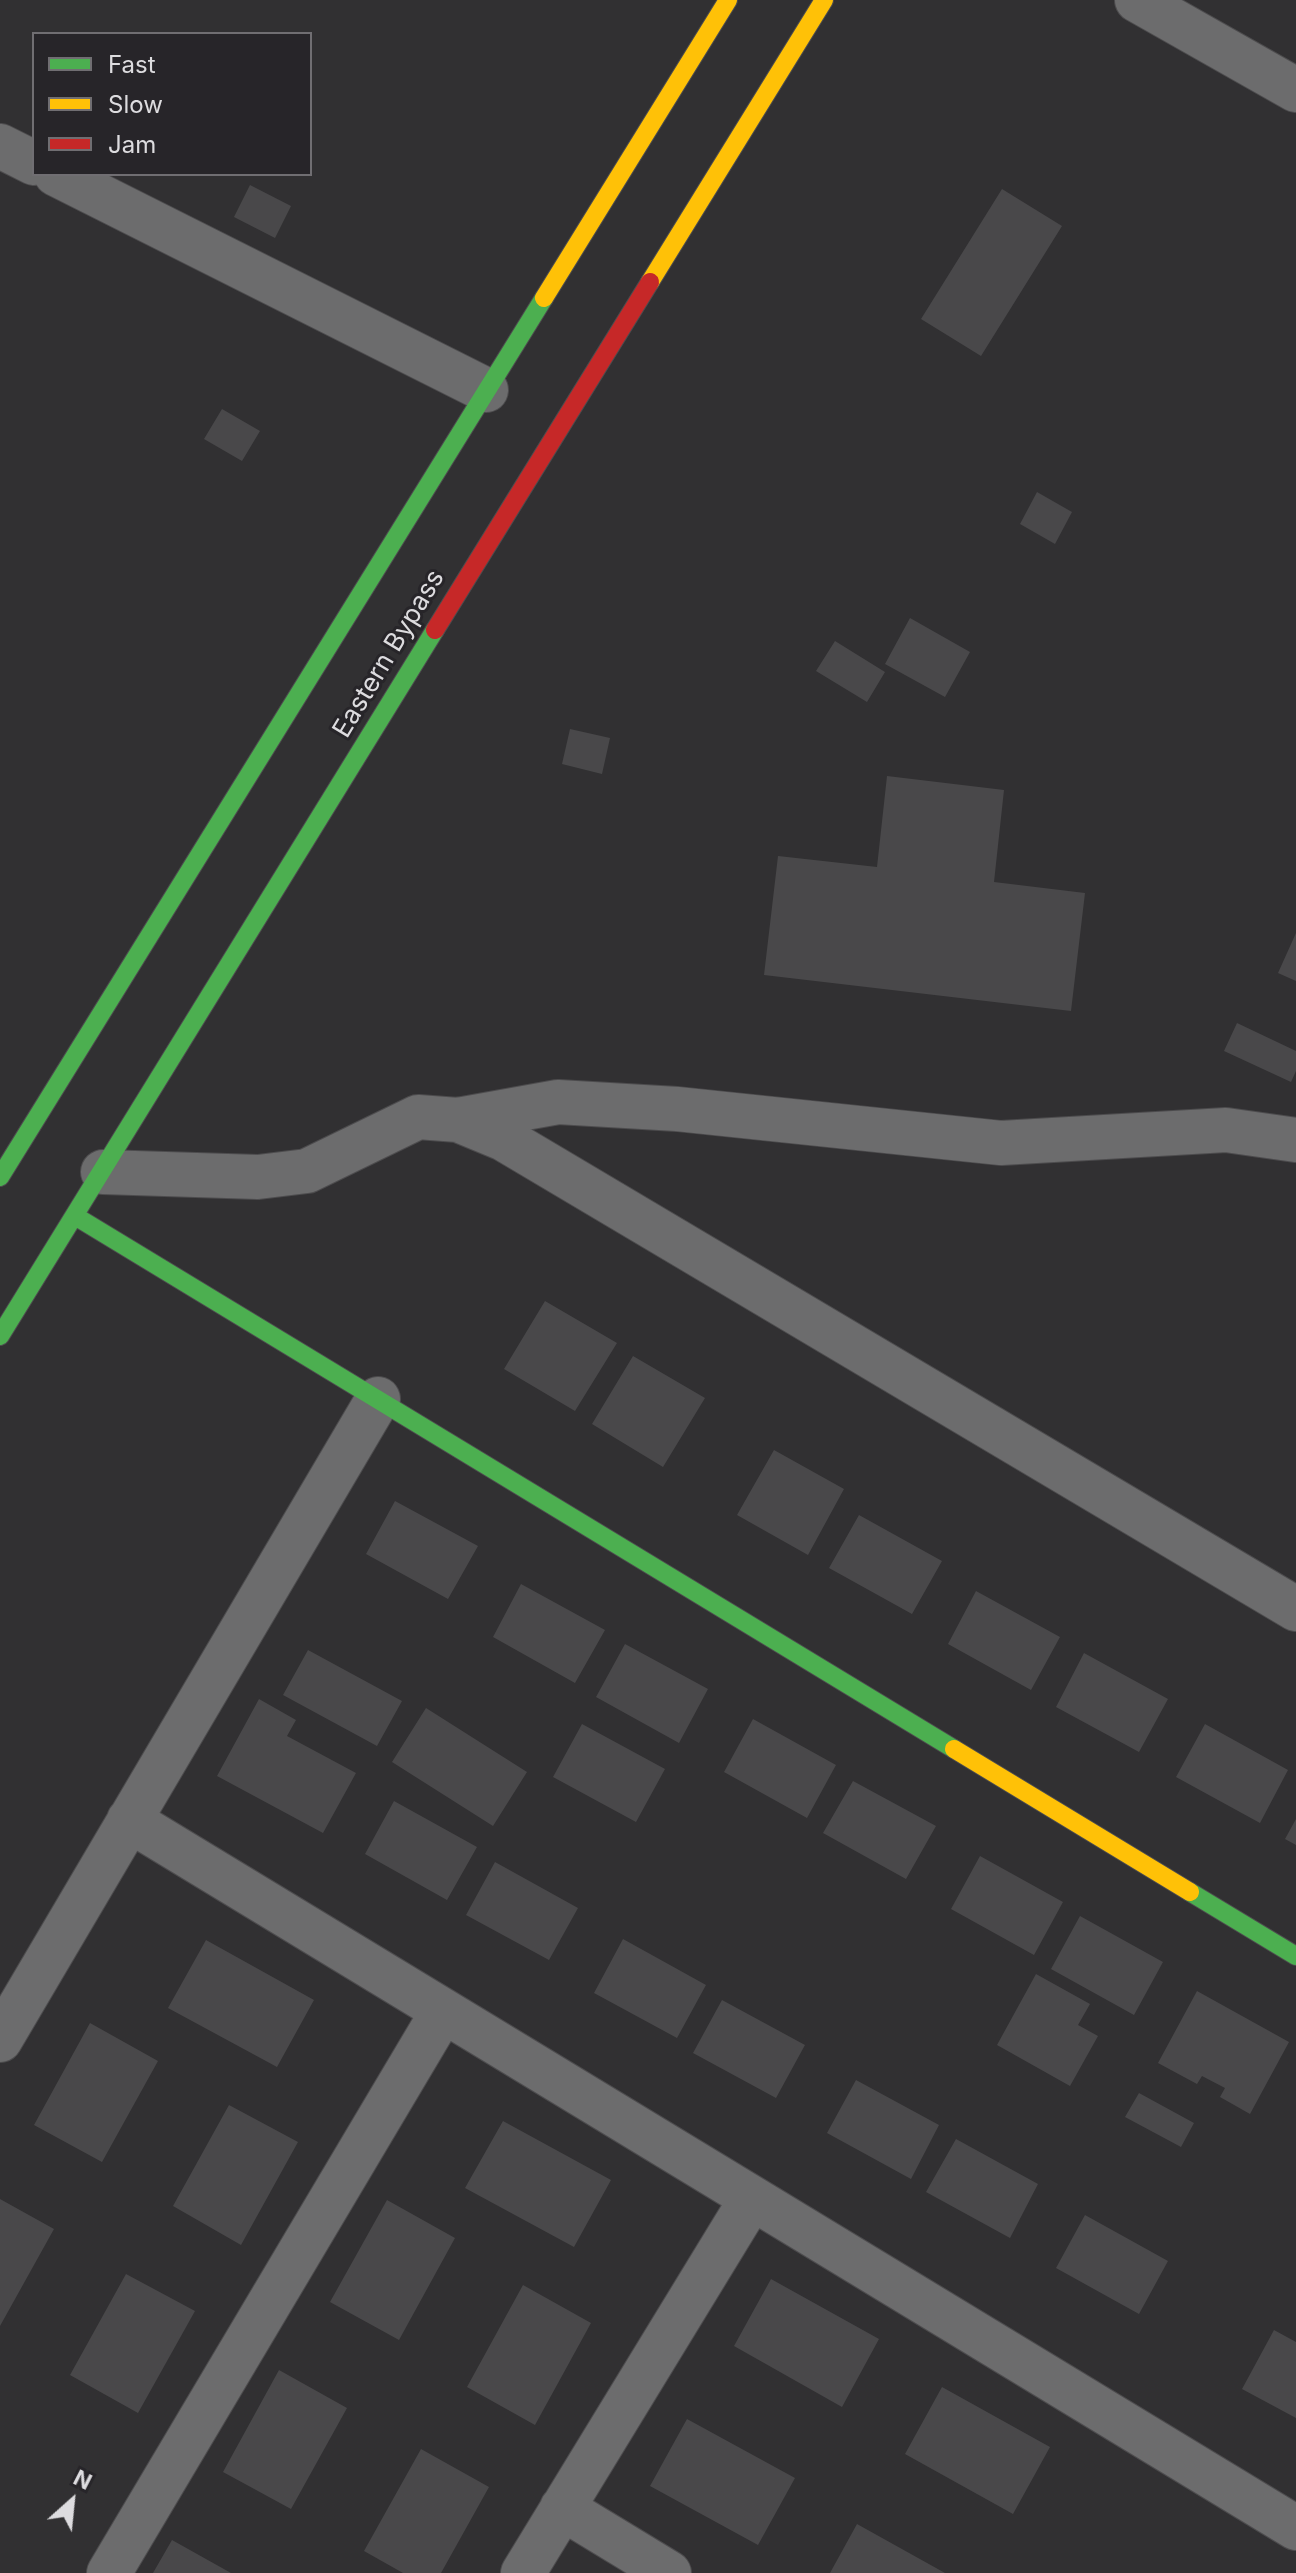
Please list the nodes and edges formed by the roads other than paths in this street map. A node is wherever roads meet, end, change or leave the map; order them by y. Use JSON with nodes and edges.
{"nodes":[{"id":1,"x":728,"y":0,"type":"edge"},
{"id":2,"x":824,"y":0,"type":"edge"},
{"id":3,"x":1137,"y":0,"type":"edge"},
{"id":4,"x":1296,"y":90,"type":"edge"},
{"id":5,"x":0,"y":146,"type":"edge"},
{"id":6,"x":32,"y":162,"type":"edge"},
{"id":7,"x":60,"y":176,"type":"edge"},
{"id":8,"x":486,"y":390,"type":"junction"},
{"id":9,"x":458,"y":1120,"type":"junction"},
{"id":10,"x":1296,"y":1140,"type":"edge"},
{"id":11,"x":103,"y":1172,"type":"junction"},
{"id":12,"x":0,"y":1177,"type":"edge"},
{"id":13,"x":75,"y":1216,"type":"junction"},
{"id":14,"x":0,"y":1336,"type":"edge"},
{"id":15,"x":378,"y":1399,"type":"junction"},
{"id":16,"x":1296,"y":1609,"type":"edge"},
{"id":17,"x":129,"y":1820,"type":"junction"},
{"id":18,"x":1296,"y":1956,"type":"edge"},
{"id":19,"x":443,"y":2011,"type":"junction"},
{"id":20,"x":0,"y":2040,"type":"edge"},
{"id":21,"x":752,"y":2198,"type":"junction"},
{"id":22,"x":562,"y":2508,"type":"junction"},
{"id":23,"x":1296,"y":2528,"type":"edge"},
{"id":24,"x":109,"y":2573,"type":"edge"},
{"id":25,"x":523,"y":2573,"type":"edge"},
{"id":26,"x":669,"y":2573,"type":"edge"}],
"edges":[{"from":1,"to":8,"type":"main road"},
{"from":2,"to":11,"type":"main road","name":"Eastern Bypass"},
{"from":3,"to":4,"type":"street"},
{"from":5,"to":6,"type":"street"},
{"from":7,"to":8,"type":"street"},
{"from":8,"to":12,"type":"main road"},
{"from":9,"to":10,"type":"street"},
{"from":9,"to":11,"type":"street"},
{"from":9,"to":16,"type":"street"},
{"from":11,"to":13,"type":"main road","name":"Eastern Bypass"},
{"from":13,"to":14,"type":"main road","name":"Eastern Bypass"},
{"from":13,"to":15,"type":"main road"},
{"from":15,"to":17,"type":"street"},
{"from":15,"to":18,"type":"main road"},
{"from":17,"to":19,"type":"street"},
{"from":17,"to":20,"type":"street"},
{"from":19,"to":21,"type":"street"},
{"from":19,"to":24,"type":"street"},
{"from":21,"to":22,"type":"street"},
{"from":21,"to":23,"type":"street"},
{"from":22,"to":25,"type":"street"},
{"from":22,"to":26,"type":"street"}]}
